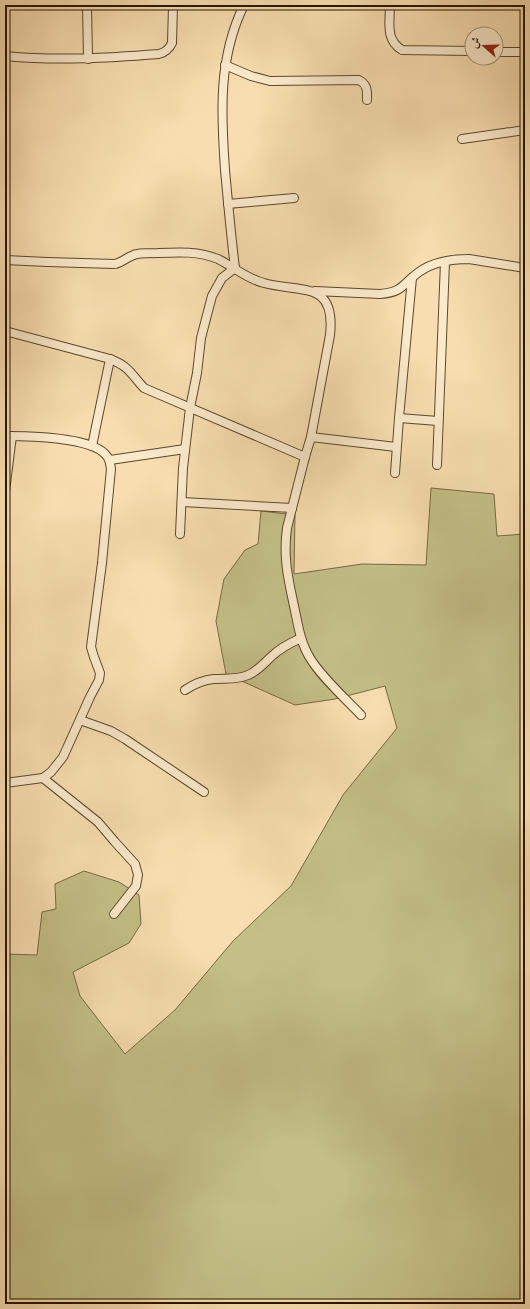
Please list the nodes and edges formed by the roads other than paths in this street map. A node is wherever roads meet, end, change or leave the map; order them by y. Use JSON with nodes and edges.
{"nodes":[{"id":1,"x":87,"y":5,"type":"edge"},
{"id":2,"x":173,"y":5,"type":"edge"},
{"id":3,"x":244,"y":5,"type":"edge"},
{"id":4,"x":390,"y":5,"type":"edge"},
{"id":5,"x":464,"y":51,"type":"edge"},
{"id":6,"x":504,"y":52,"type":"edge"},
{"id":7,"x":525,"y":52,"type":"edge"},
{"id":8,"x":5,"y":56,"type":"edge"},
{"id":9,"x":88,"y":59,"type":"junction"},
{"id":10,"x":225,"y":65,"type":"junction"},
{"id":11,"x":367,"y":100,"type":"dead end"},
{"id":12,"x":525,"y":130,"type":"edge"},
{"id":13,"x":462,"y":139,"type":"dead end"},
{"id":14,"x":294,"y":198,"type":"dead end"},
{"id":15,"x":228,"y":204,"type":"junction"},
{"id":16,"x":5,"y":260,"type":"edge"},
{"id":17,"x":445,"y":262,"type":"junction"},
{"id":18,"x":235,"y":268,"type":"junction"},
{"id":19,"x":525,"y":268,"type":"edge"},
{"id":20,"x":412,"y":278,"type":"junction"},
{"id":21,"x":313,"y":291,"type":"junction"},
{"id":22,"x":5,"y":330,"type":"edge"},
{"id":23,"x":110,"y":359,"type":"junction"},
{"id":24,"x":190,"y":408,"type":"junction"},
{"id":25,"x":399,"y":418,"type":"junction"},
{"id":26,"x":438,"y":421,"type":"junction"},
{"id":27,"x":9,"y":436,"type":"edge"},
{"id":28,"x":311,"y":437,"type":"junction"},
{"id":29,"x":92,"y":446,"type":"junction"},
{"id":30,"x":396,"y":447,"type":"junction"},
{"id":31,"x":185,"y":448,"type":"junction"},
{"id":32,"x":305,"y":457,"type":"junction"},
{"id":33,"x":110,"y":460,"type":"junction"},
{"id":34,"x":437,"y":464,"type":"dead end"},
{"id":35,"x":395,"y":473,"type":"dead end"},
{"id":36,"x":5,"y":491,"type":"edge"},
{"id":37,"x":182,"y":502,"type":"junction"},
{"id":38,"x":292,"y":508,"type":"junction"},
{"id":39,"x":180,"y":534,"type":"dead end"},
{"id":40,"x":301,"y":638,"type":"junction"},
{"id":41,"x":185,"y":690,"type":"dead end"},
{"id":42,"x":361,"y":715,"type":"dead end"},
{"id":43,"x":80,"y":720,"type":"junction"},
{"id":44,"x":42,"y":778,"type":"junction"},
{"id":45,"x":5,"y":783,"type":"edge"},
{"id":46,"x":204,"y":792,"type":"dead end"},
{"id":47,"x":114,"y":914,"type":"dead end"}],
"edges":[{"from":1,"to":9,"type":"street"},
{"from":2,"to":9,"type":"street"},
{"from":3,"to":10,"type":"street"},
{"from":4,"to":5,"type":"street"},
{"from":6,"to":7,"type":"street"},
{"from":8,"to":9,"type":"street"},
{"from":10,"to":11,"type":"street"},
{"from":10,"to":15,"type":"street"},
{"from":12,"to":13,"type":"street"},
{"from":14,"to":15,"type":"street"},
{"from":15,"to":18,"type":"street"},
{"from":16,"to":18,"type":"street"},
{"from":17,"to":19,"type":"street"},
{"from":17,"to":20,"type":"street"},
{"from":17,"to":26,"type":"street"},
{"from":18,"to":21,"type":"street"},
{"from":18,"to":24,"type":"street"},
{"from":20,"to":21,"type":"street"},
{"from":20,"to":25,"type":"street"},
{"from":21,"to":28,"type":"street"},
{"from":22,"to":23,"type":"street"},
{"from":23,"to":24,"type":"street"},
{"from":23,"to":29,"type":"street"},
{"from":24,"to":31,"type":"street"},
{"from":24,"to":32,"type":"street"},
{"from":25,"to":26,"type":"street"},
{"from":25,"to":30,"type":"street"},
{"from":26,"to":34,"type":"street"},
{"from":27,"to":29,"type":"street"},
{"from":27,"to":36,"type":"street"},
{"from":28,"to":30,"type":"street"},
{"from":28,"to":32,"type":"street"},
{"from":29,"to":33,"type":"street"},
{"from":30,"to":35,"type":"street"},
{"from":31,"to":33,"type":"street"},
{"from":31,"to":37,"type":"street"},
{"from":32,"to":38,"type":"street"},
{"from":33,"to":43,"type":"street"},
{"from":37,"to":38,"type":"street"},
{"from":37,"to":39,"type":"street"},
{"from":38,"to":40,"type":"street"},
{"from":40,"to":41,"type":"street"},
{"from":40,"to":42,"type":"street"},
{"from":43,"to":44,"type":"street"},
{"from":43,"to":46,"type":"street"},
{"from":44,"to":45,"type":"street"},
{"from":44,"to":47,"type":"street"}]}
